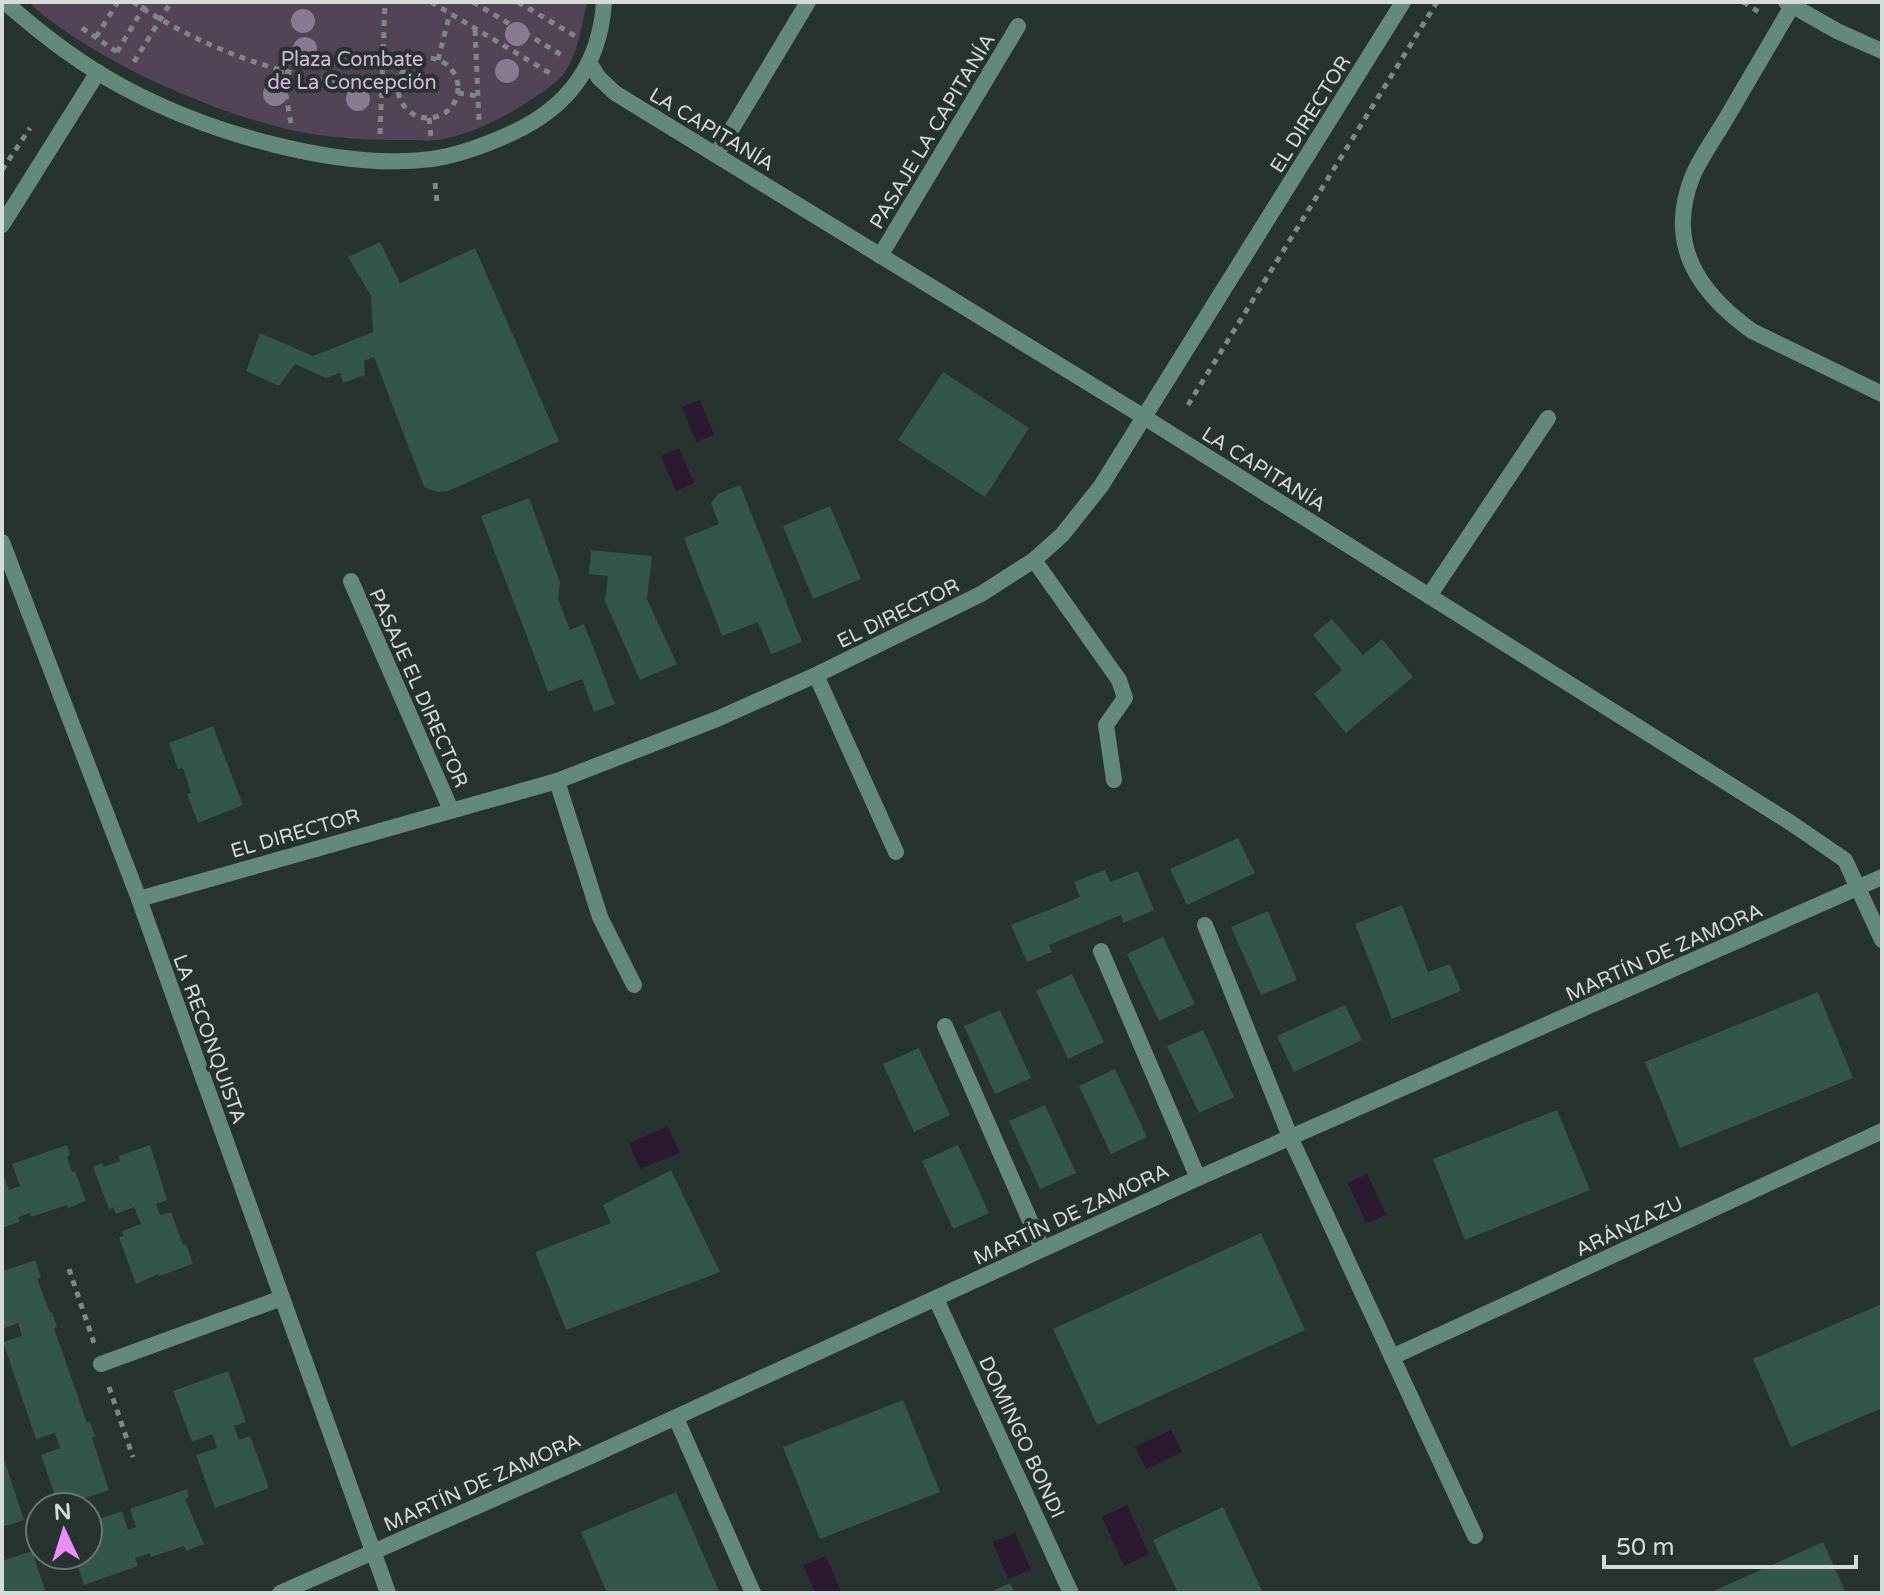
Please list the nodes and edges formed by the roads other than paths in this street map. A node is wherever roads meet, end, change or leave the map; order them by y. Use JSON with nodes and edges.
{"nodes":[{"id":1,"x":5,"y":2,"type":"edge"},
{"id":2,"x":604,"y":2,"type":"edge"},
{"id":3,"x":808,"y":2,"type":"edge"},
{"id":4,"x":1403,"y":2,"type":"edge"},
{"id":5,"x":1789,"y":4,"type":"edge"},
{"id":6,"x":1018,"y":26,"type":"dead end"},
{"id":7,"x":1882,"y":51,"type":"edge"},
{"id":8,"x":590,"y":64,"type":"junction"},
{"id":9,"x":98,"y":72,"type":"junction"},
{"id":10,"x":716,"y":155,"type":"junction"},
{"id":11,"x":2,"y":225,"type":"edge"},
{"id":12,"x":880,"y":256,"type":"junction"},
{"id":13,"x":1882,"y":394,"type":"edge"},
{"id":14,"x":1144,"y":417,"type":"junction"},
{"id":15,"x":1548,"y":418,"type":"dead end"},
{"id":16,"x":2,"y":542,"type":"edge"},
{"id":17,"x":1034,"y":560,"type":"junction"},
{"id":18,"x":351,"y":581,"type":"dead end"},
{"id":19,"x":1429,"y":596,"type":"junction"},
{"id":20,"x":816,"y":675,"type":"junction"},
{"id":21,"x":1114,"y":780,"type":"dead end"},
{"id":22,"x":557,"y":781,"type":"junction"},
{"id":23,"x":451,"y":810,"type":"junction"},
{"id":24,"x":896,"y":852,"type":"dead end"},
{"id":25,"x":1882,"y":877,"type":"edge"},
{"id":26,"x":1859,"y":887,"type":"junction"},
{"id":27,"x":139,"y":899,"type":"junction"},
{"id":28,"x":1205,"y":925,"type":"dead end"},
{"id":29,"x":1882,"y":940,"type":"edge"},
{"id":30,"x":1101,"y":951,"type":"dead end"},
{"id":31,"x":634,"y":985,"type":"dead end"},
{"id":32,"x":945,"y":1026,"type":"dead end"},
{"id":33,"x":1882,"y":1131,"type":"edge"},
{"id":34,"x":1291,"y":1139,"type":"junction"},
{"id":35,"x":1198,"y":1178,"type":"junction"},
{"id":36,"x":1042,"y":1248,"type":"junction"},
{"id":37,"x":282,"y":1298,"type":"junction"},
{"id":38,"x":936,"y":1299,"type":"junction"},
{"id":39,"x":1392,"y":1357,"type":"junction"},
{"id":40,"x":101,"y":1364,"type":"dead end"},
{"id":41,"x":676,"y":1418,"type":"junction"},
{"id":42,"x":1475,"y":1536,"type":"dead end"},
{"id":43,"x":374,"y":1552,"type":"junction"},
{"id":44,"x":280,"y":1593,"type":"edge"},
{"id":45,"x":388,"y":1593,"type":"edge"},
{"id":46,"x":753,"y":1593,"type":"edge"},
{"id":47,"x":1071,"y":1593,"type":"edge"}],
"edges":[{"from":1,"to":9,"type":"street"},
{"from":2,"to":8,"type":"street"},
{"from":3,"to":10,"type":"street"},
{"from":4,"to":14,"type":"street","name":"EL DIRECTOR"},
{"from":5,"to":7,"type":"street"},
{"from":5,"to":13,"type":"street"},
{"from":6,"to":12,"type":"street","name":"PASAJE LA CAPITANÍA"},
{"from":8,"to":9,"type":"street"},
{"from":8,"to":10,"type":"street","name":"LA CAPITANÍA"},
{"from":9,"to":11,"type":"street"},
{"from":10,"to":12,"type":"street","name":"LA CAPITANÍA"},
{"from":12,"to":14,"type":"street","name":"LA CAPITANÍA"},
{"from":14,"to":17,"type":"street","name":"EL DIRECTOR"},
{"from":14,"to":19,"type":"street","name":"LA CAPITANÍA"},
{"from":15,"to":19,"type":"street"},
{"from":16,"to":27,"type":"street","name":"LA RECONQUISTA"},
{"from":17,"to":20,"type":"street","name":"EL DIRECTOR"},
{"from":17,"to":21,"type":"street"},
{"from":18,"to":23,"type":"street","name":"PASAJE EL DIRECTOR"},
{"from":19,"to":26,"type":"street","name":"LA CAPITANÍA"},
{"from":20,"to":22,"type":"street","name":"EL DIRECTOR"},
{"from":20,"to":24,"type":"street"},
{"from":22,"to":23,"type":"street","name":"EL DIRECTOR"},
{"from":22,"to":31,"type":"street"},
{"from":23,"to":27,"type":"street","name":"EL DIRECTOR"},
{"from":25,"to":26,"type":"street","name":"MARTÍN DE ZAMORA"},
{"from":26,"to":29,"type":"street","name":"LA CAPITANÍA"},
{"from":26,"to":34,"type":"street","name":"MARTÍN DE ZAMORA"},
{"from":27,"to":37,"type":"street","name":"LA RECONQUISTA"},
{"from":28,"to":34,"type":"street"},
{"from":30,"to":35,"type":"street"},
{"from":32,"to":36,"type":"street"},
{"from":33,"to":39,"type":"street","name":"ARÁNZAZU"},
{"from":34,"to":35,"type":"street","name":"MARTÍN DE ZAMORA"},
{"from":34,"to":39,"type":"street"},
{"from":35,"to":36,"type":"street","name":"MARTÍN DE ZAMORA"},
{"from":36,"to":38,"type":"street","name":"MARTÍN DE ZAMORA"},
{"from":37,"to":40,"type":"street"},
{"from":37,"to":43,"type":"street","name":"LA RECONQUISTA"},
{"from":38,"to":41,"type":"street","name":"MARTÍN DE ZAMORA"},
{"from":38,"to":47,"type":"street","name":"DOMINGO BONDI"},
{"from":39,"to":42,"type":"street"},
{"from":41,"to":43,"type":"street","name":"MARTÍN DE ZAMORA"},
{"from":41,"to":46,"type":"street"},
{"from":43,"to":44,"type":"street","name":"MARTÍN DE ZAMORA"},
{"from":43,"to":45,"type":"street","name":"LA RECONQUISTA"}]}
